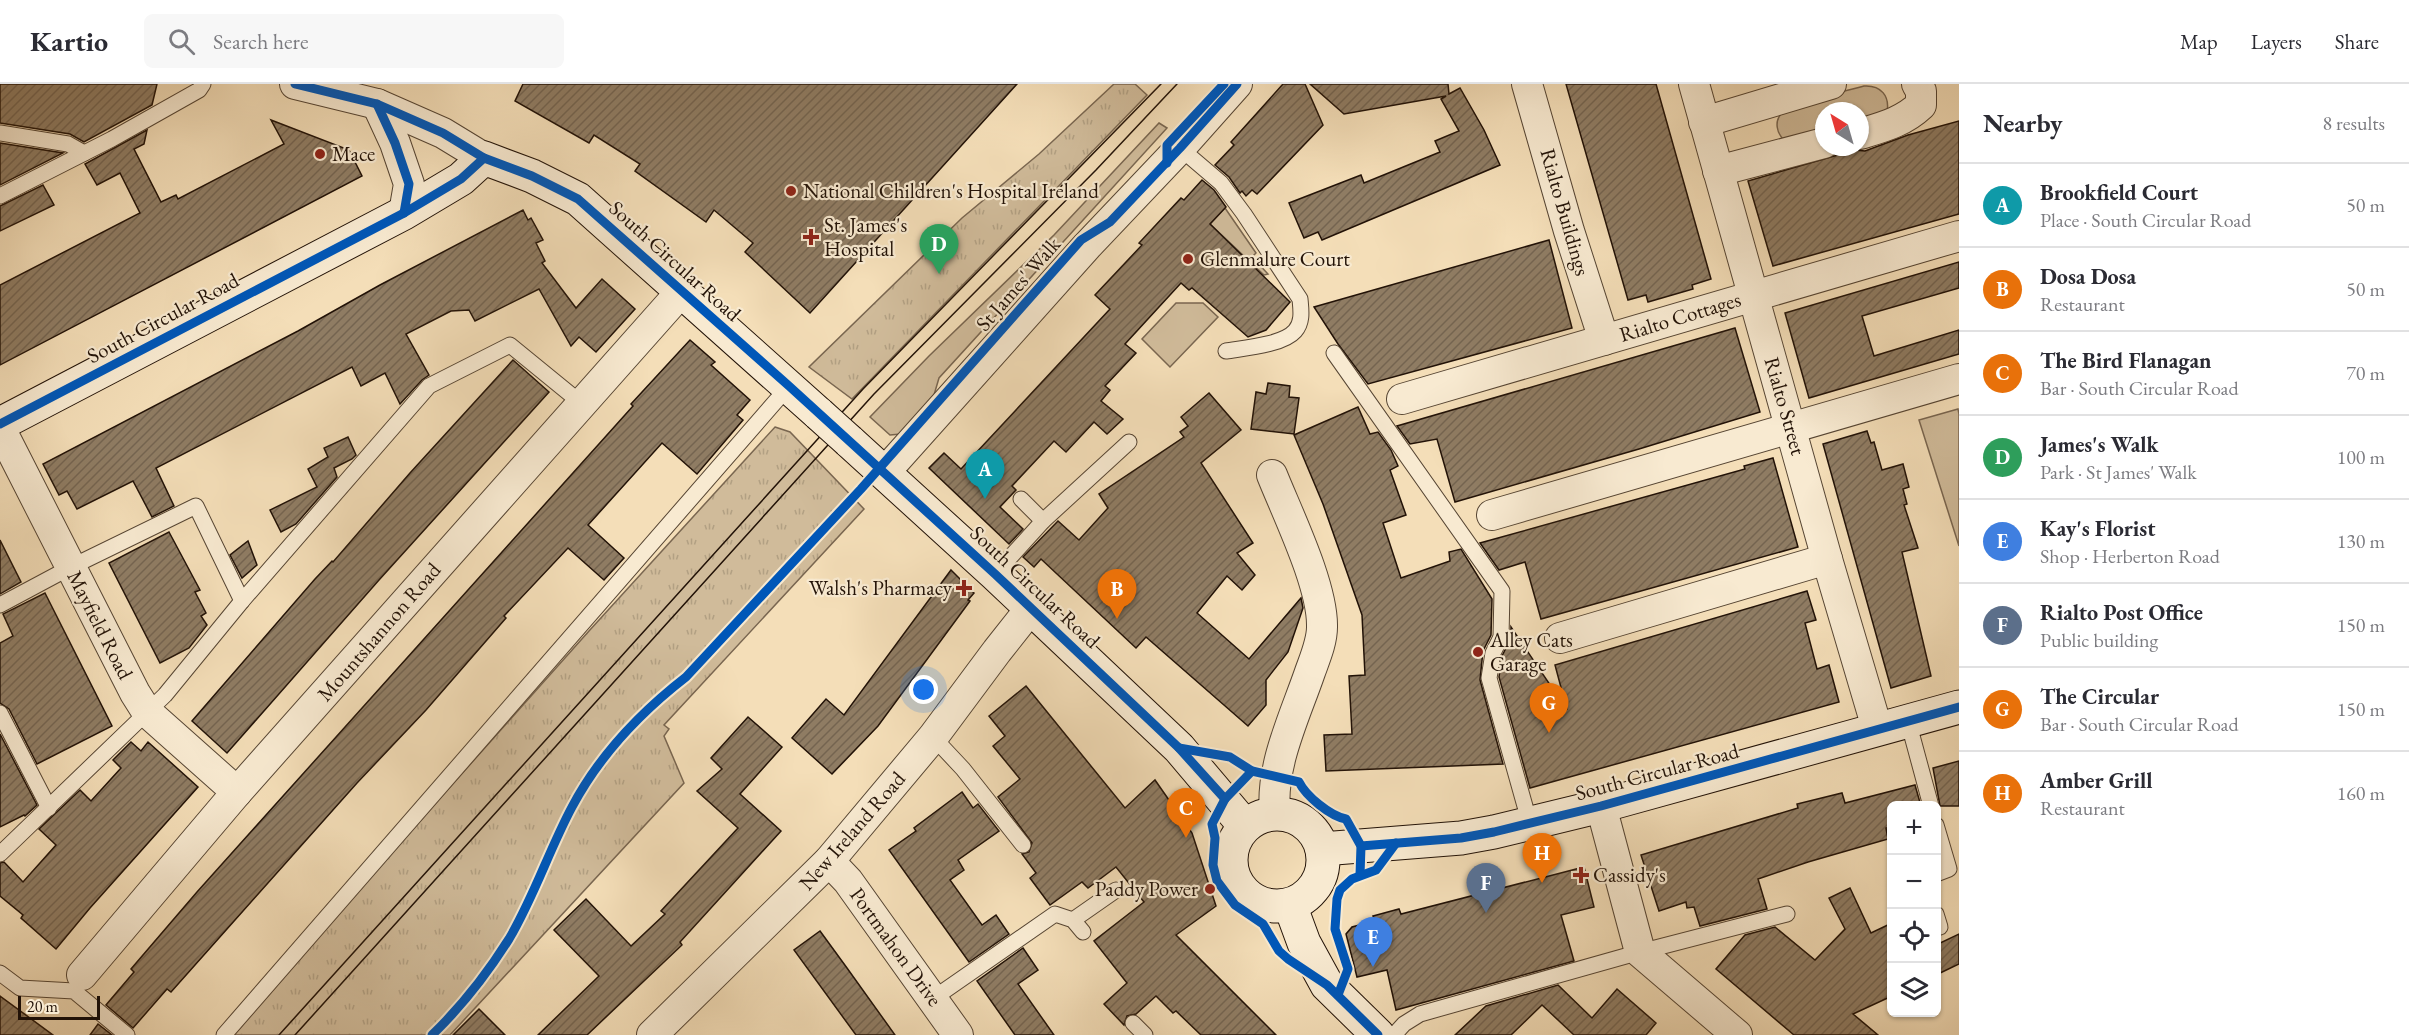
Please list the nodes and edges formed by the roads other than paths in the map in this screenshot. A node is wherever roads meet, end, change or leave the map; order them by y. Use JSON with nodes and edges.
{"nodes":[{"id":1,"x":203,"y":84,"type":"edge"},
{"id":2,"x":295,"y":84,"type":"edge"},
{"id":3,"x":1237,"y":84,"type":"edge"},
{"id":4,"x":1527,"y":84,"type":"edge"},
{"id":5,"x":1694,"y":84,"type":"edge"},
{"id":6,"x":1831,"y":84,"type":"edge"},
{"id":7,"x":1917,"y":84,"type":"edge"},
{"id":8,"x":377,"y":104,"type":"junction"},
{"id":9,"x":1704,"y":122,"type":"junction"},
{"id":10,"x":1869,"y":132,"type":"edge"},
{"id":11,"x":0,"y":133,"type":"edge"},
{"id":12,"x":1815,"y":145,"type":"edge"},
{"id":13,"x":1180,"y":148,"type":"junction"},
{"id":14,"x":84,"y":153,"type":"junction"},
{"id":15,"x":484,"y":158,"type":"junction"},
{"id":16,"x":1719,"y":171,"type":"junction"},
{"id":17,"x":0,"y":196,"type":"edge"},
{"id":18,"x":404,"y":213,"type":"junction"},
{"id":19,"x":1959,"y":236,"type":"edge"},
{"id":20,"x":681,"y":292,"type":"junction"},
{"id":21,"x":1754,"y":295,"type":"junction"},
{"id":22,"x":1604,"y":340,"type":"junction"},
{"id":23,"x":1226,"y":351,"type":"dead end"},
{"id":24,"x":1334,"y":353,"type":"dead end"},
{"id":25,"x":1959,"y":379,"type":"edge"},
{"id":26,"x":789,"y":386,"type":"junction"},
{"id":27,"x":1402,"y":399,"type":"dead end"},
{"id":28,"x":581,"y":404,"type":"junction"},
{"id":29,"x":0,"y":426,"type":"edge"},
{"id":30,"x":1792,"y":428,"type":"junction"},
{"id":31,"x":1129,"y":442,"type":"dead end"},
{"id":32,"x":884,"y":473,"type":"junction"},
{"id":33,"x":1272,"y":475,"type":"dead end"},
{"id":34,"x":1021,"y":499,"type":"dead end"},
{"id":35,"x":1492,"y":515,"type":"dead end"},
{"id":36,"x":1043,"y":521,"type":"junction"},
{"id":37,"x":1827,"y":559,"type":"junction"},
{"id":38,"x":71,"y":567,"type":"junction"},
{"id":39,"x":995,"y":574,"type":"junction"},
{"id":40,"x":242,"y":601,"type":"junction"},
{"id":41,"x":0,"y":605,"type":"edge"},
{"id":42,"x":1031,"y":608,"type":"junction"},
{"id":43,"x":1560,"y":638,"type":"dead end"},
{"id":44,"x":1959,"y":707,"type":"edge"},
{"id":45,"x":147,"y":712,"type":"junction"},
{"id":46,"x":0,"y":713,"type":"edge"},
{"id":47,"x":1892,"y":724,"type":"junction"},
{"id":48,"x":933,"y":737,"type":"junction"},
{"id":49,"x":237,"y":792,"type":"junction"},
{"id":50,"x":1929,"y":801,"type":"edge"},
{"id":51,"x":1601,"y":806,"type":"junction"},
{"id":52,"x":49,"y":808,"type":"junction"},
{"id":53,"x":1260,"y":820,"type":"junction"},
{"id":54,"x":1530,"y":824,"type":"junction"},
{"id":55,"x":1941,"y":843,"type":"edge"},
{"id":56,"x":1023,"y":844,"type":"dead end"},
{"id":57,"x":1322,"y":849,"type":"junction"},
{"id":58,"x":0,"y":854,"type":"edge"},
{"id":59,"x":829,"y":861,"type":"junction"},
{"id":60,"x":1941,"y":872,"type":"edge"},
{"id":61,"x":1116,"y":890,"type":"dead end"},
{"id":62,"x":1290,"y":904,"type":"junction"},
{"id":63,"x":1786,"y":915,"type":"dead end"},
{"id":64,"x":1073,"y":920,"type":"junction"},
{"id":65,"x":1083,"y":932,"type":"dead end"},
{"id":66,"x":1640,"y":952,"type":"junction"},
{"id":67,"x":0,"y":973,"type":"edge"},
{"id":68,"x":78,"y":983,"type":"junction"},
{"id":69,"x":934,"y":998,"type":"junction"},
{"id":70,"x":1132,"y":1023,"type":"dead end"},
{"id":71,"x":1374,"y":1032,"type":"edge"},
{"id":72,"x":127,"y":1035,"type":"edge"},
{"id":73,"x":224,"y":1035,"type":"edge"},
{"id":74,"x":652,"y":1035,"type":"edge"},
{"id":75,"x":958,"y":1035,"type":"edge"},
{"id":76,"x":1145,"y":1035,"type":"edge"},
{"id":77,"x":1737,"y":1035,"type":"edge"}],
"edges":[{"from":1,"to":14,"type":"lane"},
{"from":2,"to":8,"type":"street"},
{"from":3,"to":13,"type":"street","name":"St James' Walk"},
{"from":4,"to":22,"type":"street","name":"Rialto Buildings"},
{"from":5,"to":9,"type":"street","name":"Rialto Street"},
{"from":6,"to":9,"type":"street"},
{"from":7,"to":10,"type":"street"},
{"from":8,"to":15,"type":"street"},
{"from":8,"to":18,"type":"street"},
{"from":9,"to":16,"type":"street","name":"Rialto Street"},
{"from":11,"to":14,"type":"lane"},
{"from":12,"to":16,"type":"street"},
{"from":13,"to":23,"type":"lane"},
{"from":13,"to":32,"type":"street","name":"St James' Walk"},
{"from":14,"to":17,"type":"lane"},
{"from":15,"to":18,"type":"main road","name":"South Circular Road"},
{"from":15,"to":20,"type":"main road","name":"South Circular Road"},
{"from":16,"to":21,"type":"street","name":"Rialto Street"},
{"from":18,"to":29,"type":"main road","name":"South Circular Road"},
{"from":19,"to":21,"type":"street","name":"Rialto Cottages"},
{"from":20,"to":26,"type":"main road","name":"South Circular Road"},
{"from":20,"to":28,"type":"street","name":"Mountshannon Road"},
{"from":21,"to":22,"type":"street","name":"Rialto Cottages"},
{"from":21,"to":30,"type":"street","name":"Rialto Street"},
{"from":22,"to":27,"type":"street","name":"Rialto Cottages"},
{"from":24,"to":54,"type":"lane"},
{"from":25,"to":30,"type":"street"},
{"from":26,"to":32,"type":"main road","name":"South Circular Road","bridge":true},
{"from":26,"to":73,"type":"lane"},
{"from":28,"to":40,"type":"lane"},
{"from":28,"to":49,"type":"street","name":"Mountshannon Road"},
{"from":29,"to":38,"type":"street","name":"Mayfield Road"},
{"from":30,"to":35,"type":"street"},
{"from":30,"to":37,"type":"street","name":"Rialto Street"},
{"from":31,"to":36,"type":"lane"},
{"from":32,"to":39,"type":"main road","name":"South Circular Road"},
{"from":33,"to":53,"type":"street"},
{"from":34,"to":36,"type":"lane"},
{"from":36,"to":39,"type":"lane"},
{"from":37,"to":43,"type":"street"},
{"from":37,"to":47,"type":"street","name":"Rialto Street"},
{"from":38,"to":40,"type":"lane"},
{"from":38,"to":41,"type":"lane"},
{"from":38,"to":45,"type":"street","name":"Mayfield Road"},
{"from":39,"to":42,"type":"main road","name":"South Circular Road"},
{"from":40,"to":45,"type":"lane"},
{"from":42,"to":48,"type":"street","name":"New Ireland Road"},
{"from":42,"to":53,"type":"main road","name":"South Circular Road"},
{"from":44,"to":47,"type":"main road","name":"South Circular Road"},
{"from":45,"to":49,"type":"street","name":"Mayfield Road"},
{"from":45,"to":52,"type":"lane"},
{"from":46,"to":52,"type":"lane"},
{"from":47,"to":50,"type":"lane"},
{"from":47,"to":51,"type":"main road","name":"South Circular Road"},
{"from":48,"to":56,"type":"lane"},
{"from":48,"to":59,"type":"street","name":"New Ireland Road"},
{"from":49,"to":68,"type":"street","name":"Mountshannon Road"},
{"from":51,"to":54,"type":"main road","name":"South Circular Road"},
{"from":51,"to":66,"type":"street"},
{"from":52,"to":58,"type":"lane"},
{"from":53,"to":57,"type":"main road"},
{"from":53,"to":62,"type":"main road"},
{"from":54,"to":57,"type":"main road","name":"South Circular Road"},
{"from":55,"to":60,"type":"lane"},
{"from":57,"to":62,"type":"main road"},
{"from":59,"to":69,"type":"street","name":"Portmahon Drive"},
{"from":59,"to":74,"type":"street","name":"New Ireland Road"},
{"from":61,"to":64,"type":"lane"},
{"from":62,"to":71,"type":"main road"},
{"from":63,"to":66,"type":"lane"},
{"from":64,"to":65,"type":"lane"},
{"from":64,"to":69,"type":"lane"},
{"from":66,"to":71,"type":"lane"},
{"from":66,"to":77,"type":"street"},
{"from":67,"to":68,"type":"lane"},
{"from":68,"to":72,"type":"lane"},
{"from":69,"to":75,"type":"street","name":"Portmahon Drive"},
{"from":70,"to":76,"type":"lane"}]}
